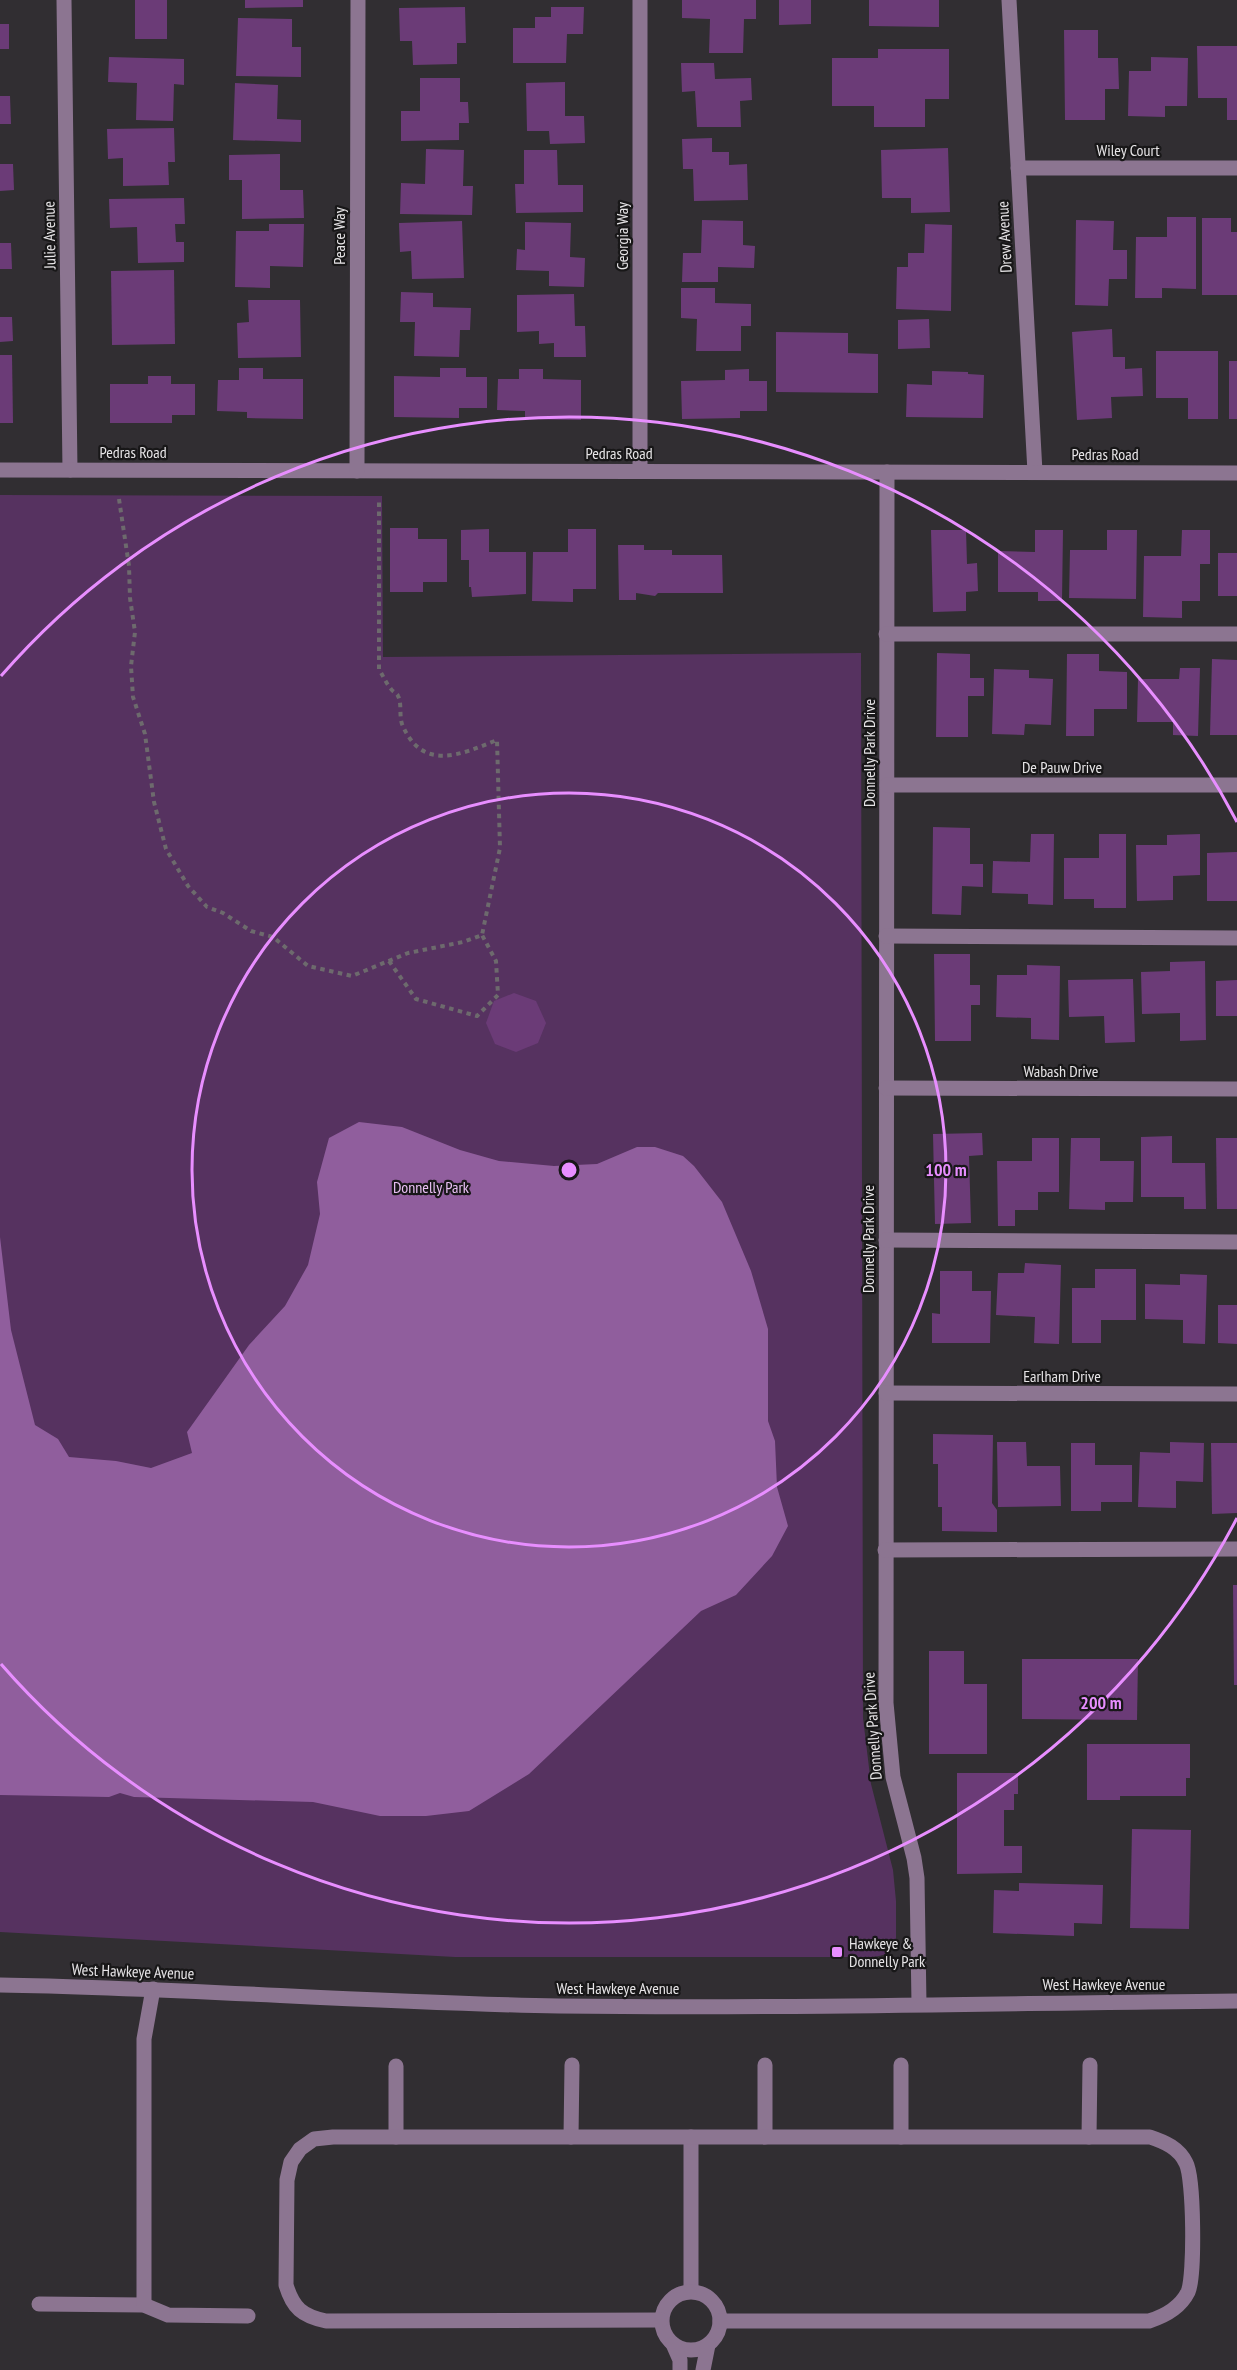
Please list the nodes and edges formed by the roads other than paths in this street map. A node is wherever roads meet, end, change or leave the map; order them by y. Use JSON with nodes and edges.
{"nodes":[{"id":1,"x":64,"y":0,"type":"edge"},
{"id":2,"x":358,"y":0,"type":"edge"},
{"id":3,"x":640,"y":0,"type":"edge"},
{"id":4,"x":1009,"y":0,"type":"edge"},
{"id":5,"x":1018,"y":168,"type":"junction"},
{"id":6,"x":1237,"y":168,"type":"edge"},
{"id":7,"x":0,"y":470,"type":"edge"},
{"id":8,"x":70,"y":470,"type":"junction"},
{"id":9,"x":357,"y":471,"type":"junction"},
{"id":10,"x":640,"y":471,"type":"junction"},
{"id":11,"x":887,"y":472,"type":"junction"},
{"id":12,"x":1035,"y":472,"type":"junction"},
{"id":13,"x":1237,"y":473,"type":"edge"},
{"id":14,"x":886,"y":634,"type":"junction"},
{"id":15,"x":1237,"y":634,"type":"edge"},
{"id":16,"x":887,"y":785,"type":"junction"},
{"id":17,"x":1237,"y":785,"type":"edge"},
{"id":18,"x":886,"y":936,"type":"junction"},
{"id":19,"x":1237,"y":938,"type":"edge"},
{"id":20,"x":886,"y":1088,"type":"junction"},
{"id":21,"x":1237,"y":1089,"type":"edge"},
{"id":22,"x":886,"y":1240,"type":"junction"},
{"id":23,"x":1237,"y":1242,"type":"edge"},
{"id":24,"x":886,"y":1393,"type":"junction"},
{"id":25,"x":1237,"y":1394,"type":"edge"},
{"id":26,"x":885,"y":1550,"type":"junction"},
{"id":27,"x":1237,"y":1550,"type":"edge"},
{"id":28,"x":0,"y":1984,"type":"edge"},
{"id":29,"x":153,"y":1989,"type":"junction"},
{"id":30,"x":1237,"y":2001,"type":"edge"},
{"id":31,"x":919,"y":2004,"type":"junction"},
{"id":32,"x":765,"y":2065,"type":"dead end"},
{"id":33,"x":901,"y":2065,"type":"dead end"},
{"id":34,"x":1090,"y":2065,"type":"dead end"},
{"id":35,"x":396,"y":2066,"type":"dead end"},
{"id":36,"x":572,"y":2066,"type":"dead end"},
{"id":37,"x":396,"y":2137,"type":"junction"},
{"id":38,"x":572,"y":2137,"type":"junction"},
{"id":39,"x":691,"y":2137,"type":"junction"},
{"id":40,"x":765,"y":2137,"type":"junction"},
{"id":41,"x":901,"y":2137,"type":"junction"},
{"id":42,"x":1089,"y":2137,"type":"junction"},
{"id":43,"x":691,"y":2291,"type":"junction"},
{"id":44,"x":39,"y":2304,"type":"dead end"},
{"id":45,"x":144,"y":2305,"type":"junction"},
{"id":46,"x":248,"y":2316,"type":"dead end"},
{"id":47,"x":661,"y":2320,"type":"junction"},
{"id":48,"x":720,"y":2321,"type":"junction"},
{"id":49,"x":673,"y":2344,"type":"junction"},
{"id":50,"x":708,"y":2345,"type":"junction"},
{"id":51,"x":680,"y":2370,"type":"edge"},
{"id":52,"x":703,"y":2370,"type":"edge"}],
"edges":[{"from":1,"to":8,"type":"street","name":"Julie Avenue"},
{"from":2,"to":9,"type":"street","name":"Peace Way"},
{"from":3,"to":10,"type":"street","name":"Georgia Way"},
{"from":4,"to":5,"type":"street","name":"Drew Avenue"},
{"from":5,"to":6,"type":"street","name":"Wiley Court"},
{"from":5,"to":12,"type":"street","name":"Drew Avenue"},
{"from":7,"to":8,"type":"street","name":"Pedras Road"},
{"from":8,"to":9,"type":"street","name":"Pedras Road"},
{"from":9,"to":10,"type":"street","name":"Pedras Road"},
{"from":10,"to":11,"type":"street","name":"Pedras Road"},
{"from":11,"to":12,"type":"street","name":"Pedras Road"},
{"from":11,"to":14,"type":"street","name":"Donnelly Park Drive"},
{"from":12,"to":13,"type":"street","name":"Pedras Road"},
{"from":14,"to":15,"type":"street"},
{"from":14,"to":16,"type":"street","name":"Donnelly Park Drive"},
{"from":16,"to":17,"type":"street","name":"De Pauw Drive"},
{"from":16,"to":18,"type":"street","name":"Donnelly Park Drive"},
{"from":18,"to":19,"type":"street"},
{"from":18,"to":20,"type":"street","name":"Donnelly Park Drive"},
{"from":20,"to":21,"type":"street","name":"Wabash Drive"},
{"from":20,"to":22,"type":"street","name":"Donnelly Park Drive"},
{"from":22,"to":23,"type":"street"},
{"from":22,"to":24,"type":"street","name":"Donnelly Park Drive"},
{"from":24,"to":25,"type":"street","name":"Earlham Drive"},
{"from":24,"to":26,"type":"street","name":"Donnelly Park Drive"},
{"from":26,"to":27,"type":"street"},
{"from":26,"to":31,"type":"street","name":"Donnelly Park Drive"},
{"from":28,"to":29,"type":"street","name":"West Hawkeye Avenue"},
{"from":29,"to":31,"type":"street","name":"West Hawkeye Avenue"},
{"from":29,"to":45,"type":"street"},
{"from":30,"to":31,"type":"street","name":"West Hawkeye Avenue"},
{"from":32,"to":40,"type":"street"},
{"from":33,"to":41,"type":"street"},
{"from":34,"to":42,"type":"street"},
{"from":35,"to":37,"type":"street"},
{"from":36,"to":38,"type":"street"},
{"from":37,"to":38,"type":"street"},
{"from":37,"to":47,"type":"street"},
{"from":38,"to":39,"type":"street"},
{"from":39,"to":40,"type":"street"},
{"from":39,"to":43,"type":"street"},
{"from":40,"to":41,"type":"street"},
{"from":41,"to":42,"type":"street"},
{"from":42,"to":48,"type":"street"},
{"from":43,"to":47,"type":"street"},
{"from":43,"to":48,"type":"street"},
{"from":44,"to":45,"type":"street"},
{"from":45,"to":46,"type":"street"},
{"from":47,"to":49,"type":"street"},
{"from":48,"to":50,"type":"street"},
{"from":49,"to":50,"type":"street"},
{"from":49,"to":51,"type":"street"},
{"from":50,"to":52,"type":"street"}]}
